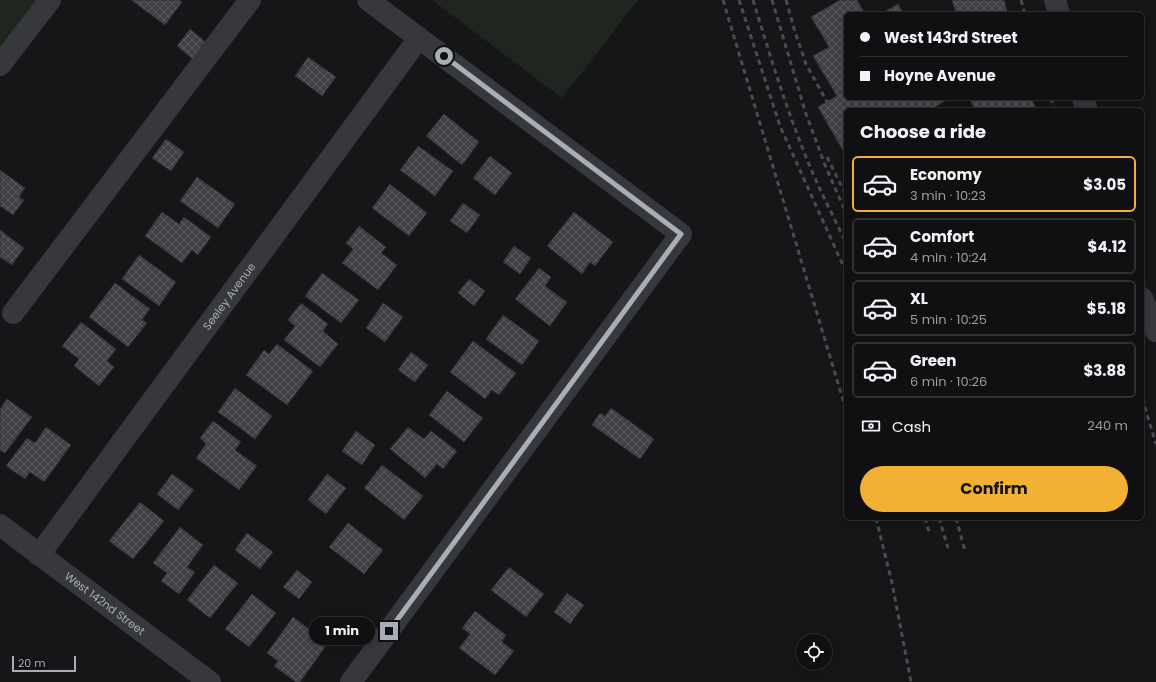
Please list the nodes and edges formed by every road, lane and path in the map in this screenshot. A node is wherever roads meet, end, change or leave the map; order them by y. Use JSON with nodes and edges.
{"nodes":[{"id":1,"x":50,"y":0,"type":"edge"},
{"id":2,"x":250,"y":0,"type":"edge"},
{"id":3,"x":368,"y":0,"type":"edge"},
{"id":4,"x":1055,"y":0,"type":"edge"},
{"id":5,"x":1058,"y":12,"type":"edge"},
{"id":6,"x":419,"y":38,"type":"junction"},
{"id":7,"x":0,"y":65,"type":"edge"},
{"id":8,"x":1144,"y":303,"type":"edge"},
{"id":9,"x":13,"y":313,"type":"dead end"},
{"id":10,"x":1156,"y":331,"type":"edge"},
{"id":11,"x":0,"y":525,"type":"edge"},
{"id":12,"x":39,"y":554,"type":"junction"},
{"id":13,"x":210,"y":682,"type":"edge"},
{"id":14,"x":351,"y":682,"type":"edge"}],
"edges":[{"from":1,"to":7,"type":"street"},
{"from":2,"to":9,"type":"street"},
{"from":3,"to":6,"type":"street"},
{"from":4,"to":5,"type":"street"},
{"from":6,"to":12,"type":"street","name":"Seeley Avenue"},
{"from":6,"to":14,"type":"street"},
{"from":8,"to":10,"type":"street"},
{"from":11,"to":12,"type":"street","name":"West 142nd Street"},
{"from":12,"to":13,"type":"street","name":"West 142nd Street"}]}
